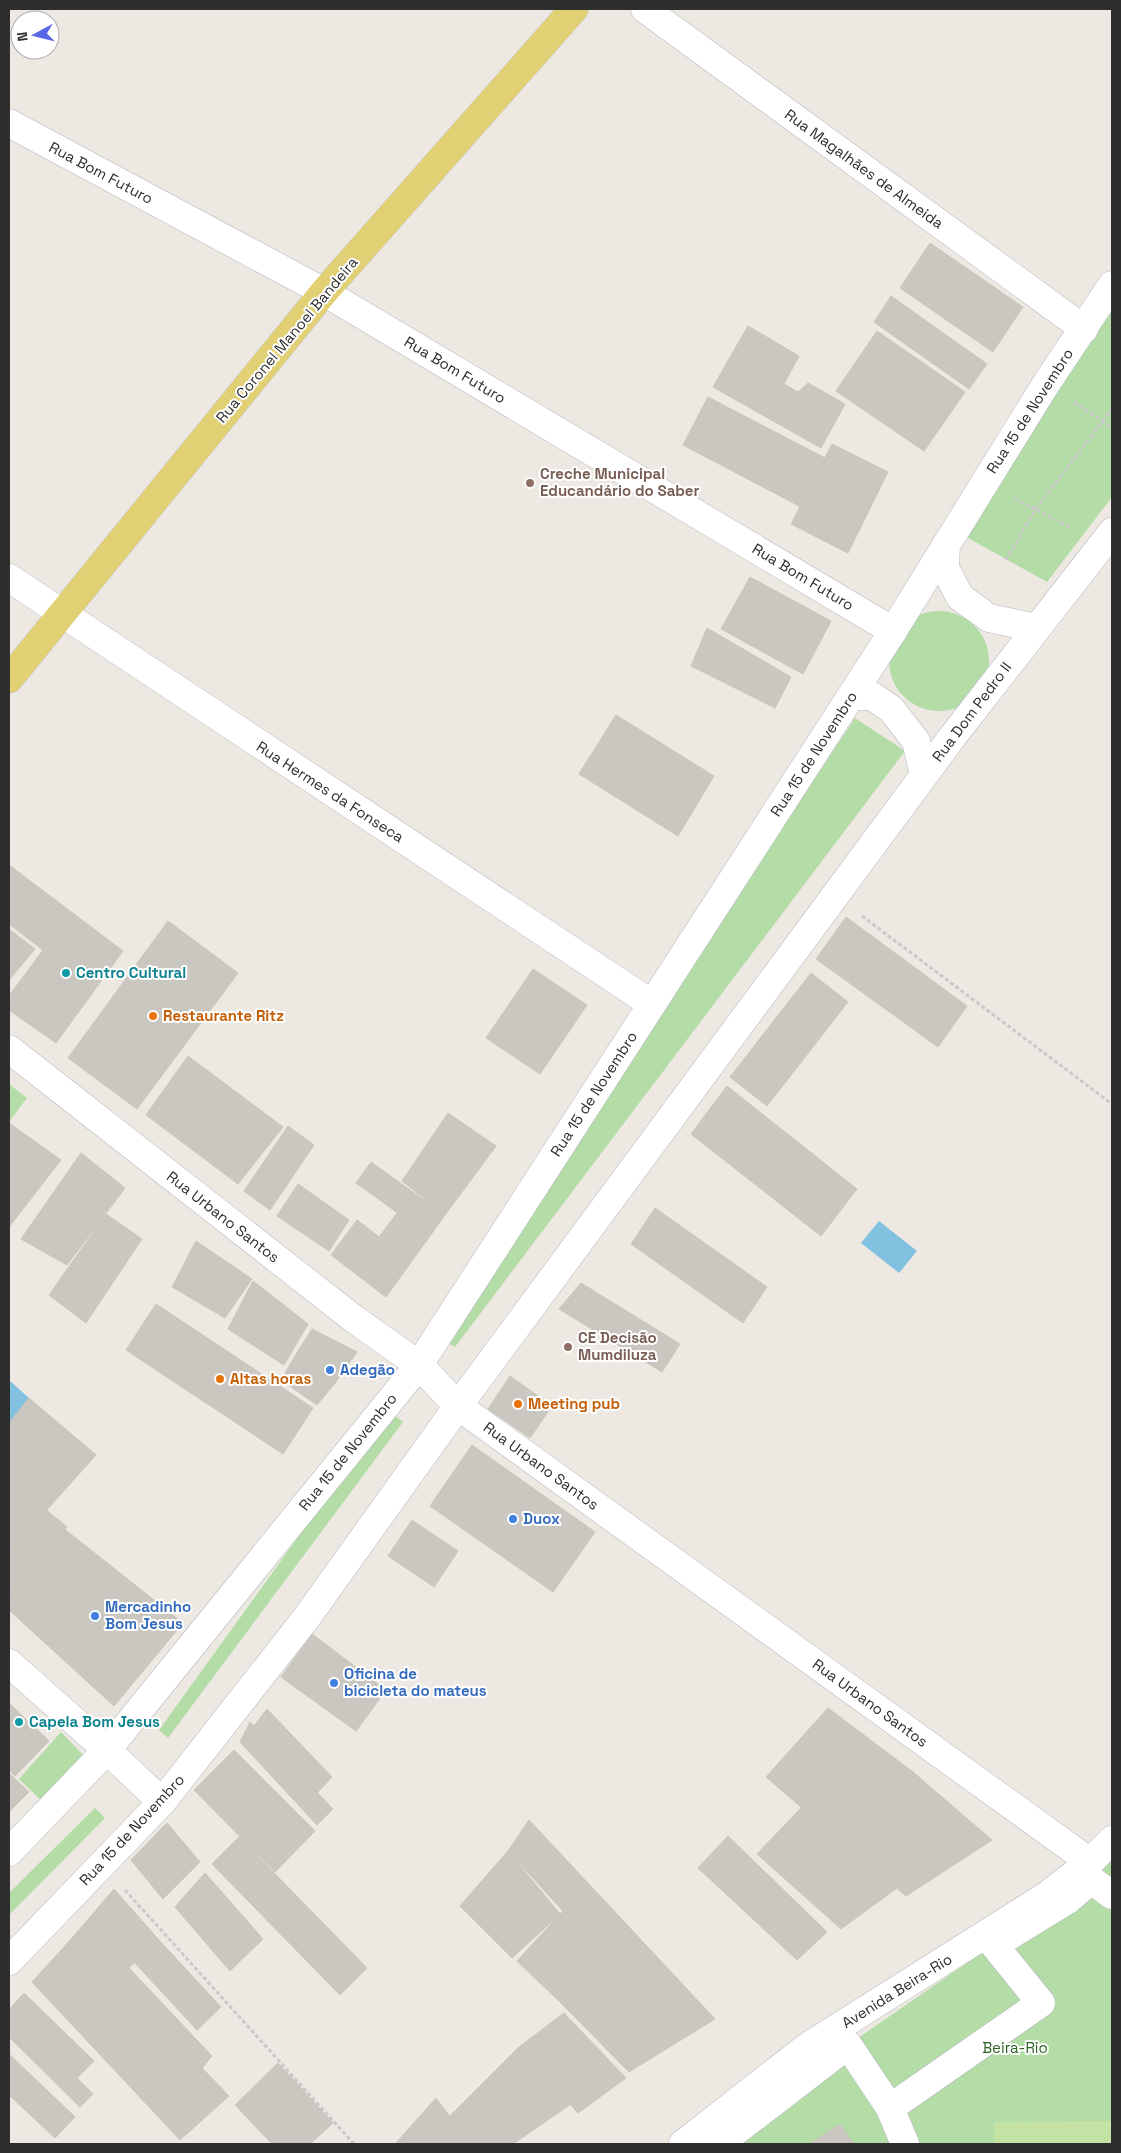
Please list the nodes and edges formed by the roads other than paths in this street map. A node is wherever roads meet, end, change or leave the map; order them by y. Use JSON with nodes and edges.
{"nodes":[{"id":1,"x":574,"y":9,"type":"edge"},
{"id":2,"x":645,"y":9,"type":"edge"},
{"id":3,"x":9,"y":123,"type":"edge"},
{"id":4,"x":1112,"y":285,"type":"edge"},
{"id":5,"x":324,"y":292,"type":"junction"},
{"id":6,"x":1084,"y":329,"type":"junction"},
{"id":7,"x":1112,"y":532,"type":"edge"},
{"id":8,"x":946,"y":545,"type":"junction"},
{"id":9,"x":9,"y":578,"type":"edge"},
{"id":10,"x":62,"y":615,"type":"junction"},
{"id":11,"x":1036,"y":628,"type":"junction"},
{"id":12,"x":893,"y":631,"type":"junction"},
{"id":13,"x":9,"y":679,"type":"edge"},
{"id":14,"x":851,"y":696,"type":"junction"},
{"id":15,"x":924,"y":775,"type":"junction"},
{"id":16,"x":836,"y":896,"type":"joint"},
{"id":17,"x":652,"y":1004,"type":"junction"},
{"id":18,"x":9,"y":1049,"type":"edge"},
{"id":19,"x":419,"y":1365,"type":"junction"},
{"id":20,"x":458,"y":1406,"type":"junction"},
{"id":21,"x":9,"y":1663,"type":"edge"},
{"id":22,"x":107,"y":1750,"type":"junction"},
{"id":23,"x":162,"y":1802,"type":"junction"},
{"id":24,"x":1112,"y":1840,"type":"edge"},
{"id":25,"x":9,"y":1852,"type":"edge"},
{"id":26,"x":1101,"y":1874,"type":"edge"},
{"id":27,"x":9,"y":1961,"type":"edge"},
{"id":28,"x":890,"y":2108,"type":"junction"},
{"id":29,"x":683,"y":2144,"type":"edge"},
{"id":30,"x":719,"y":2144,"type":"edge"},
{"id":31,"x":905,"y":2144,"type":"edge"}],
"edges":[{"from":1,"to":5,"type":"main road","name":"Rua Coronel Manoel Bandeira"},
{"from":2,"to":6,"type":"street","name":"Rua Magalhães de Almeida"},
{"from":3,"to":5,"type":"street","name":"Rua Bom Futuro"},
{"from":4,"to":6,"type":"street","name":"Rua 15 de Novembro"},
{"from":5,"to":10,"type":"main road","name":"Rua Coronel Manoel Bandeira"},
{"from":5,"to":12,"type":"street","name":"Rua Bom Futuro"},
{"from":6,"to":8,"type":"street","name":"Rua 15 de Novembro"},
{"from":7,"to":11,"type":"street","name":"Rua Dom Pedro II"},
{"from":8,"to":11,"type":"street"},
{"from":8,"to":12,"type":"street","name":"Rua 15 de Novembro"},
{"from":9,"to":10,"type":"street","name":"Rua Hermes da Fonseca"},
{"from":10,"to":13,"type":"main road","name":"Rua Coronel Manoel Bandeira"},
{"from":10,"to":17,"type":"street","name":"Rua Hermes da Fonseca"},
{"from":11,"to":15,"type":"street","name":"Rua Dom Pedro II"},
{"from":12,"to":14,"type":"street","name":"Rua 15 de Novembro"},
{"from":14,"to":15,"type":"street"},
{"from":14,"to":17,"type":"street","name":"Rua 15 de Novembro"},
{"from":15,"to":16,"type":"street","name":"Rua Dom Pedro II"},
{"from":16,"to":20,"type":"street","name":"Rua 15 de Novembro"},
{"from":17,"to":19,"type":"street","name":"Rua 15 de Novembro"},
{"from":18,"to":19,"type":"street","name":"Rua Urbano Santos"},
{"from":19,"to":20,"type":"street","name":"Rua Urbano Santos"},
{"from":19,"to":22,"type":"street","name":"Rua 15 de Novembro"},
{"from":20,"to":23,"type":"street","name":"Rua 15 de Novembro"},
{"from":20,"to":26,"type":"street","name":"Rua Urbano Santos"},
{"from":21,"to":22,"type":"street"},
{"from":22,"to":23,"type":"street"},
{"from":22,"to":25,"type":"street","name":"Rua 15 de Novembro"},
{"from":23,"to":27,"type":"street","name":"Rua 15 de Novembro"},
{"from":24,"to":26,"type":"street","name":"Avenida Beira-Rio"},
{"from":26,"to":28,"type":"street"},
{"from":26,"to":29,"type":"street","name":"Avenida Beira-Rio"},
{"from":28,"to":30,"type":"street"},
{"from":28,"to":31,"type":"street"}]}
